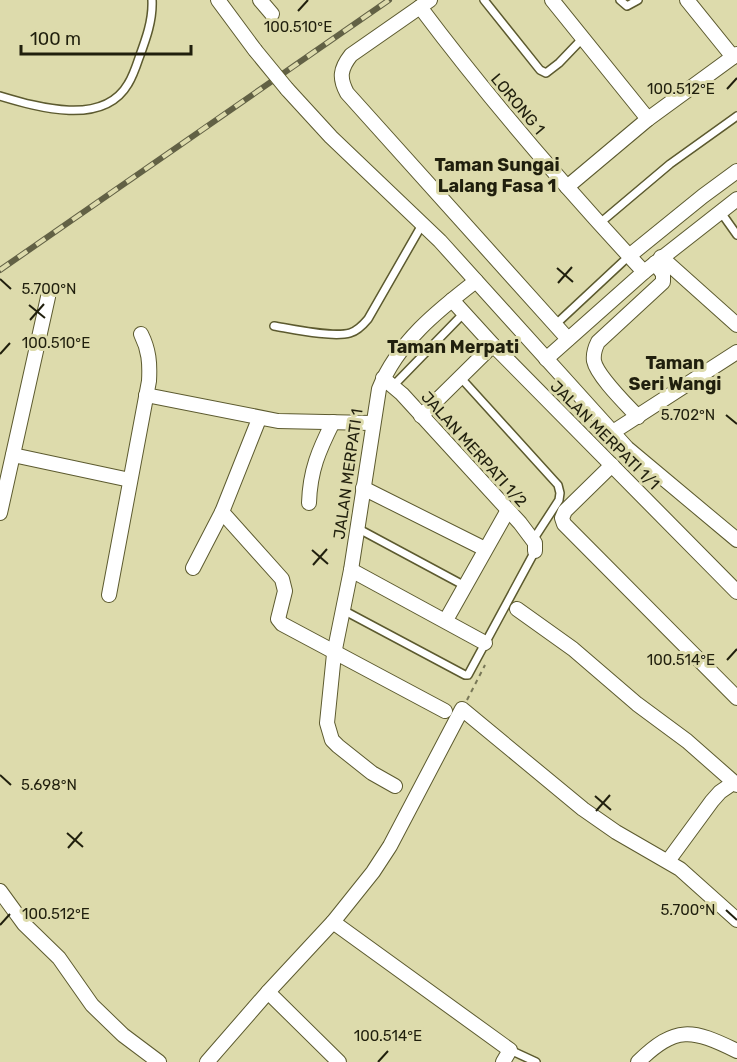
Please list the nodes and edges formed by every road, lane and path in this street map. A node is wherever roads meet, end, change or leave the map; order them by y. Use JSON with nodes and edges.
{"nodes":[{"id":1,"x":152,"y":0,"type":"edge"},
{"id":2,"x":218,"y":0,"type":"edge"},
{"id":3,"x":260,"y":0,"type":"edge"},
{"id":4,"x":484,"y":0,"type":"edge"},
{"id":5,"x":552,"y":0,"type":"edge"},
{"id":6,"x":620,"y":0,"type":"edge"},
{"id":7,"x":638,"y":0,"type":"edge"},
{"id":8,"x":687,"y":0,"type":"edge"},
{"id":9,"x":425,"y":3,"type":"edge"},
{"id":10,"x":272,"y":14,"type":"dead end"},
{"id":11,"x":582,"y":39,"type":"junction"},
{"id":12,"x":735,"y":56,"type":"edge"},
{"id":13,"x":0,"y":96,"type":"edge"},
{"id":14,"x":737,"y":116,"type":"edge"},
{"id":15,"x":648,"y":119,"type":"junction"},
{"id":16,"x":737,"y":171,"type":"edge"},
{"id":17,"x":567,"y":187,"type":"junction"},
{"id":18,"x":737,"y":199,"type":"edge"},
{"id":19,"x":720,"y":211,"type":"junction"},
{"id":20,"x":423,"y":223,"type":"junction"},
{"id":21,"x":600,"y":223,"type":"junction"},
{"id":22,"x":737,"y":235,"type":"edge"},
{"id":23,"x":629,"y":256,"type":"junction"},
{"id":24,"x":653,"y":264,"type":"junction"},
{"id":25,"x":476,"y":281,"type":"junction"},
{"id":26,"x":48,"y":297,"type":"dead end"},
{"id":27,"x":452,"y":300,"type":"junction"},
{"id":28,"x":463,"y":314,"type":"junction"},
{"id":29,"x":555,"y":325,"type":"junction"},
{"id":30,"x":737,"y":325,"type":"edge"},
{"id":31,"x":274,"y":326,"type":"dead end"},
{"id":32,"x":141,"y":334,"type":"dead end"},
{"id":33,"x":568,"y":339,"type":"junction"},
{"id":34,"x":493,"y":345,"type":"junction"},
{"id":35,"x":737,"y":352,"type":"edge"},
{"id":36,"x":546,"y":359,"type":"junction"},
{"id":37,"x":460,"y":378,"type":"junction"},
{"id":38,"x":388,"y":382,"type":"junction"},
{"id":39,"x":146,"y":394,"type":"junction"},
{"id":40,"x":421,"y":416,"type":"junction"},
{"id":41,"x":638,"y":417,"type":"junction"},
{"id":42,"x":260,"y":419,"type":"junction"},
{"id":43,"x":333,"y":422,"type":"junction"},
{"id":44,"x":372,"y":423,"type":"junction"},
{"id":45,"x":613,"y":432,"type":"junction"},
{"id":46,"x":13,"y":455,"type":"junction"},
{"id":47,"x":612,"y":465,"type":"junction"},
{"id":48,"x":130,"y":480,"type":"junction"},
{"id":49,"x":363,"y":488,"type":"junction"},
{"id":50,"x":309,"y":503,"type":"dead end"},
{"id":51,"x":508,"y":510,"type":"junction"},
{"id":52,"x":222,"y":512,"type":"junction"},
{"id":53,"x":0,"y":513,"type":"edge"},
{"id":54,"x":357,"y":528,"type":"junction"},
{"id":55,"x":735,"y":536,"type":"edge"},
{"id":56,"x":535,"y":546,"type":"junction"},
{"id":57,"x":485,"y":549,"type":"junction"},
{"id":58,"x":194,"y":568,"type":"dead end"},
{"id":59,"x":351,"y":570,"type":"junction"},
{"id":60,"x":465,"y":586,"type":"junction"},
{"id":61,"x":737,"y":592,"type":"edge"},
{"id":62,"x":109,"y":595,"type":"dead end"},
{"id":63,"x":517,"y":609,"type":"dead end"},
{"id":64,"x":343,"y":610,"type":"junction"},
{"id":65,"x":446,"y":620,"type":"junction"},
{"id":66,"x":485,"y":643,"type":"junction"},
{"id":67,"x":334,"y":654,"type":"junction"},
{"id":68,"x":737,"y":698,"type":"edge"},
{"id":69,"x":445,"y":711,"type":"dead end"},
{"id":70,"x":735,"y":784,"type":"edge"},
{"id":71,"x":395,"y":786,"type":"dead end"},
{"id":72,"x":668,"y":861,"type":"junction"},
{"id":73,"x":0,"y":891,"type":"edge"},
{"id":74,"x":737,"y":920,"type":"edge"},
{"id":75,"x":333,"y":922,"type":"junction"},
{"id":76,"x":268,"y":992,"type":"junction"},
{"id":77,"x":737,"y":1051,"type":"edge"},
{"id":78,"x":507,"y":1056,"type":"edge"},
{"id":79,"x":159,"y":1062,"type":"edge"},
{"id":80,"x":207,"y":1062,"type":"edge"},
{"id":81,"x":339,"y":1062,"type":"edge"},
{"id":82,"x":536,"y":1062,"type":"edge"},
{"id":83,"x":638,"y":1062,"type":"edge"}],
"edges":[{"from":1,"to":13,"type":"lane"},
{"from":2,"to":20,"type":"street","bridge":true},
{"from":3,"to":10,"type":"street"},
{"from":4,"to":11,"type":"lane"},
{"from":5,"to":11,"type":"street"},
{"from":6,"to":7,"type":"lane"},
{"from":8,"to":12,"type":"street"},
{"from":9,"to":17,"type":"street","name":"LORONG 1"},
{"from":9,"to":29,"type":"street"},
{"from":11,"to":15,"type":"street"},
{"from":12,"to":15,"type":"street"},
{"from":14,"to":21,"type":"lane"},
{"from":15,"to":17,"type":"street"},
{"from":16,"to":23,"type":"street"},
{"from":17,"to":21,"type":"street","name":"LORONG 1"},
{"from":18,"to":19,"type":"street"},
{"from":19,"to":22,"type":"lane"},
{"from":19,"to":24,"type":"street"},
{"from":20,"to":25,"type":"street"},
{"from":20,"to":31,"type":"lane"},
{"from":21,"to":23,"type":"street","name":"LORONG 1"},
{"from":23,"to":24,"type":"street","name":"LORONG 1"},
{"from":23,"to":29,"type":"lane"},
{"from":24,"to":30,"type":"street","name":"LORONG 1"},
{"from":24,"to":33,"type":"street"},
{"from":24,"to":41,"type":"street"},
{"from":25,"to":27,"type":"street","name":"JALAN MERPATI 1"},
{"from":25,"to":36,"type":"street"},
{"from":26,"to":46,"type":"street"},
{"from":27,"to":28,"type":"street","name":"JALAN MERPATI 1/1"},
{"from":27,"to":38,"type":"street","name":"JALAN MERPATI 1"},
{"from":28,"to":34,"type":"street","name":"JALAN MERPATI 1/1"},
{"from":28,"to":38,"type":"lane"},
{"from":29,"to":33,"type":"street"},
{"from":32,"to":39,"type":"street"},
{"from":33,"to":36,"type":"street"},
{"from":34,"to":37,"type":"street"},
{"from":34,"to":47,"type":"street","name":"JALAN MERPATI 1/1"},
{"from":35,"to":41,"type":"street"},
{"from":36,"to":45,"type":"street"},
{"from":37,"to":40,"type":"street"},
{"from":37,"to":56,"type":"lane"},
{"from":38,"to":40,"type":"street","name":"JALAN MERPATI 1/2"},
{"from":38,"to":44,"type":"street","name":"JALAN MERPATI 1"},
{"from":39,"to":42,"type":"street"},
{"from":39,"to":48,"type":"street"},
{"from":40,"to":51,"type":"street","name":"JALAN MERPATI 1/2"},
{"from":41,"to":45,"type":"street"},
{"from":42,"to":43,"type":"street"},
{"from":42,"to":52,"type":"street"},
{"from":43,"to":44,"type":"street"},
{"from":43,"to":50,"type":"street"},
{"from":44,"to":49,"type":"street","name":"JALAN MERPATI 1"},
{"from":45,"to":55,"type":"street"},
{"from":46,"to":48,"type":"street"},
{"from":46,"to":53,"type":"street"},
{"from":47,"to":61,"type":"street","name":"JALAN MERPATI 1/1"},
{"from":47,"to":68,"type":"street"},
{"from":48,"to":62,"type":"street"},
{"from":49,"to":54,"type":"street","name":"JALAN MERPATI 1"},
{"from":49,"to":57,"type":"street"},
{"from":51,"to":56,"type":"street","name":"JALAN MERPATI 1/2"},
{"from":51,"to":57,"type":"street"},
{"from":52,"to":58,"type":"street"},
{"from":52,"to":67,"type":"street"},
{"from":54,"to":59,"type":"street","name":"JALAN MERPATI 1"},
{"from":54,"to":60,"type":"lane"},
{"from":56,"to":66,"type":"lane"},
{"from":57,"to":60,"type":"street"},
{"from":59,"to":64,"type":"street","name":"JALAN MERPATI 1"},
{"from":59,"to":65,"type":"street"},
{"from":60,"to":65,"type":"street"},
{"from":63,"to":70,"type":"street"},
{"from":64,"to":66,"type":"lane"},
{"from":64,"to":67,"type":"street","name":"JALAN MERPATI 1"},
{"from":65,"to":66,"type":"street"},
{"from":67,"to":69,"type":"street"},
{"from":67,"to":71,"type":"street","name":"JALAN MERPATI 1"},
{"from":70,"to":72,"type":"street"},
{"from":72,"to":74,"type":"street"},
{"from":72,"to":75,"type":"street"},
{"from":73,"to":79,"type":"street"},
{"from":75,"to":76,"type":"street"},
{"from":75,"to":78,"type":"street"},
{"from":76,"to":80,"type":"street"},
{"from":76,"to":81,"type":"street"},
{"from":77,"to":83,"type":"street"},
{"from":78,"to":82,"type":"lane"}]}
